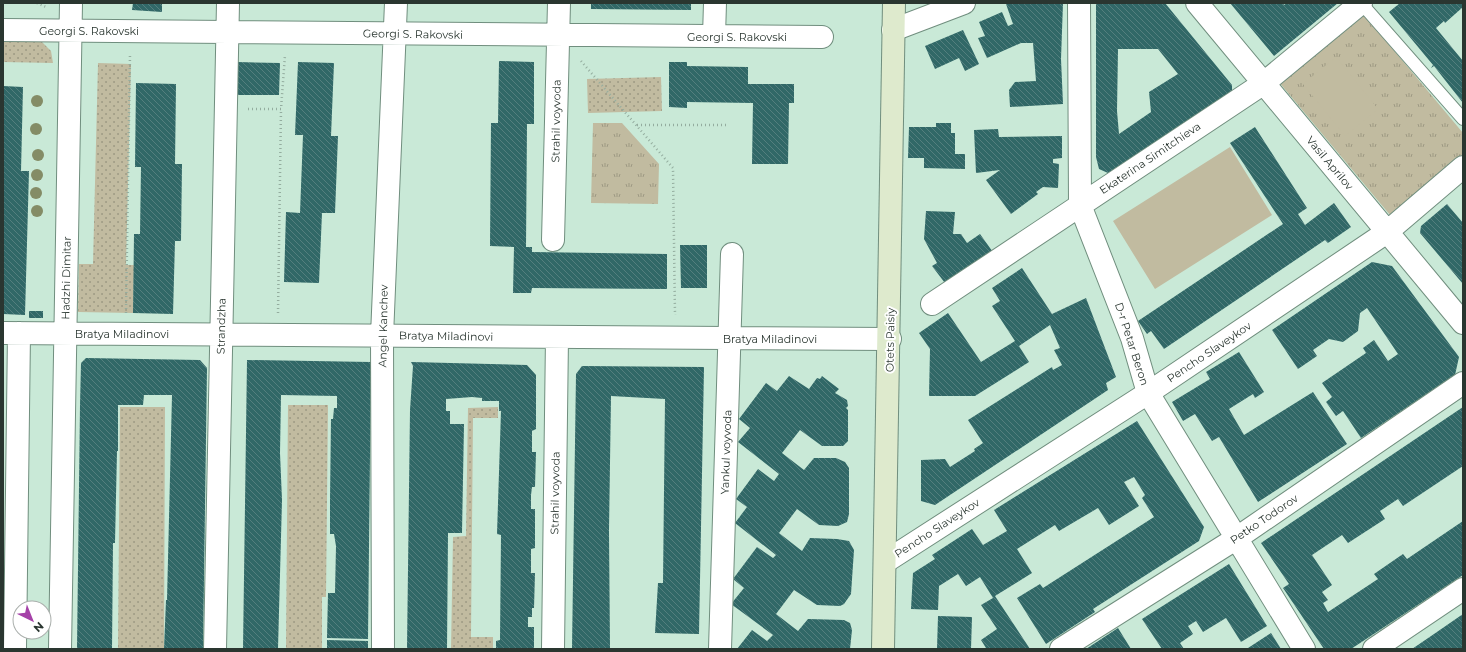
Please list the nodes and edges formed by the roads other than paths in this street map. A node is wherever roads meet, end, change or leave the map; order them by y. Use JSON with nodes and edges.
{"nodes":[{"id":1,"x":71,"y":3,"type":"edge"},
{"id":2,"x":228,"y":3,"type":"edge"},
{"id":3,"x":396,"y":3,"type":"edge"},
{"id":4,"x":559,"y":3,"type":"edge"},
{"id":5,"x":715,"y":3,"type":"edge"},
{"id":6,"x":894,"y":3,"type":"edge"},
{"id":7,"x":964,"y":3,"type":"edge"},
{"id":8,"x":1079,"y":3,"type":"edge"},
{"id":9,"x":1197,"y":3,"type":"edge"},
{"id":10,"x":1361,"y":3,"type":"edge"},
{"id":11,"x":3,"y":30,"type":"edge"},
{"id":12,"x":893,"y":30,"type":"junction"},
{"id":13,"x":70,"y":31,"type":"junction"},
{"id":14,"x":227,"y":32,"type":"junction"},
{"id":15,"x":396,"y":34,"type":"junction"},
{"id":16,"x":558,"y":35,"type":"junction"},
{"id":17,"x":714,"y":36,"type":"junction"},
{"id":18,"x":822,"y":37,"type":"dead end"},
{"id":19,"x":1264,"y":83,"type":"junction"},
{"id":20,"x":1463,"y":119,"type":"edge"},
{"id":21,"x":1463,"y":167,"type":"edge"},
{"id":22,"x":1080,"y":205,"type":"junction"},
{"id":23,"x":1387,"y":232,"type":"junction"},
{"id":24,"x":553,"y":240,"type":"dead end"},
{"id":25,"x":732,"y":254,"type":"dead end"},
{"id":26,"x":932,"y":304,"type":"dead end"},
{"id":27,"x":1463,"y":323,"type":"edge"},
{"id":28,"x":11,"y":333,"type":"edge"},
{"id":29,"x":65,"y":333,"type":"junction"},
{"id":30,"x":220,"y":334,"type":"junction"},
{"id":31,"x":382,"y":336,"type":"junction"},
{"id":32,"x":557,"y":337,"type":"junction"},
{"id":33,"x":729,"y":338,"type":"junction"},
{"id":34,"x":890,"y":340,"type":"junction"},
{"id":35,"x":1463,"y":383,"type":"edge"},
{"id":36,"x":1148,"y":393,"type":"junction"},
{"id":37,"x":1237,"y":538,"type":"junction"},
{"id":38,"x":885,"y":562,"type":"junction"},
{"id":39,"x":1463,"y":589,"type":"edge"},
{"id":40,"x":15,"y":649,"type":"edge"},
{"id":41,"x":60,"y":649,"type":"edge"},
{"id":42,"x":215,"y":649,"type":"edge"},
{"id":43,"x":383,"y":649,"type":"edge"},
{"id":44,"x":553,"y":649,"type":"edge"},
{"id":45,"x":720,"y":649,"type":"edge"},
{"id":46,"x":883,"y":649,"type":"edge"},
{"id":47,"x":1061,"y":649,"type":"edge"},
{"id":48,"x":1304,"y":649,"type":"edge"},
{"id":49,"x":1374,"y":649,"type":"edge"}],
"edges":[{"from":1,"to":13,"type":"street","name":"Hadzhi Dimitar"},
{"from":2,"to":14,"type":"street","name":"Strandzha"},
{"from":3,"to":15,"type":"street","name":"Angel Kanchev"},
{"from":4,"to":16,"type":"street","name":"Strahil voyvoda"},
{"from":5,"to":17,"type":"street"},
{"from":6,"to":12,"type":"street","name":"Otets Paisiy"},
{"from":7,"to":12,"type":"street"},
{"from":8,"to":22,"type":"street","name":"D-r Petar Beron"},
{"from":9,"to":19,"type":"street","name":"Vasil Aprilov"},
{"from":10,"to":19,"type":"street","name":"Ekaterina Simitchieva"},
{"from":10,"to":20,"type":"lane"},
{"from":11,"to":13,"type":"street","name":"Georgi S. Rakovski"},
{"from":12,"to":34,"type":"street","name":"Otets Paisiy"},
{"from":13,"to":14,"type":"street","name":"Georgi S. Rakovski"},
{"from":13,"to":29,"type":"street","name":"Hadzhi Dimitar"},
{"from":14,"to":15,"type":"street","name":"Georgi S. Rakovski"},
{"from":14,"to":30,"type":"street","name":"Strandzha"},
{"from":15,"to":16,"type":"street","name":"Georgi S. Rakovski"},
{"from":15,"to":31,"type":"street","name":"Angel Kanchev"},
{"from":16,"to":17,"type":"street","name":"Georgi S. Rakovski"},
{"from":16,"to":24,"type":"street","name":"Strahil voyvoda"},
{"from":17,"to":18,"type":"street","name":"Georgi S. Rakovski"},
{"from":19,"to":22,"type":"street","name":"Ekaterina Simitchieva"},
{"from":19,"to":23,"type":"street","name":"Vasil Aprilov"},
{"from":21,"to":23,"type":"street","name":"Pencho Slaveykov"},
{"from":22,"to":26,"type":"street","name":"Ekaterina Simitchieva"},
{"from":22,"to":36,"type":"street","name":"D-r Petar Beron"},
{"from":23,"to":27,"type":"street","name":"Vasil Aprilov"},
{"from":23,"to":36,"type":"street","name":"Pencho Slaveykov"},
{"from":25,"to":33,"type":"street","name":"Yankul voyvoda"},
{"from":28,"to":29,"type":"street","name":"Bratya Miladinovi"},
{"from":28,"to":40,"type":"street"},
{"from":29,"to":30,"type":"street","name":"Bratya Miladinovi"},
{"from":29,"to":41,"type":"street","name":"Hadzhi Dimitar"},
{"from":30,"to":31,"type":"street","name":"Bratya Miladinovi"},
{"from":30,"to":42,"type":"street","name":"Strandzha"},
{"from":31,"to":32,"type":"street","name":"Bratya Miladinovi"},
{"from":31,"to":43,"type":"street","name":"Angel Kanchev"},
{"from":32,"to":33,"type":"street","name":"Bratya Miladinovi"},
{"from":32,"to":44,"type":"street","name":"Strahil voyvoda"},
{"from":33,"to":34,"type":"street","name":"Bratya Miladinovi"},
{"from":33,"to":45,"type":"street","name":"Yankul voyvoda"},
{"from":34,"to":38,"type":"street","name":"Otets Paisiy"},
{"from":35,"to":37,"type":"street","name":"Petko Todorov"},
{"from":36,"to":37,"type":"street","name":"D-r Petar Beron"},
{"from":36,"to":38,"type":"street","name":"Pencho Slaveykov"},
{"from":37,"to":47,"type":"street","name":"Petko Todorov"},
{"from":37,"to":48,"type":"street","name":"D-r Petar Beron"},
{"from":38,"to":46,"type":"street","name":"Otets Paisiy"},
{"from":39,"to":49,"type":"street"}]}
